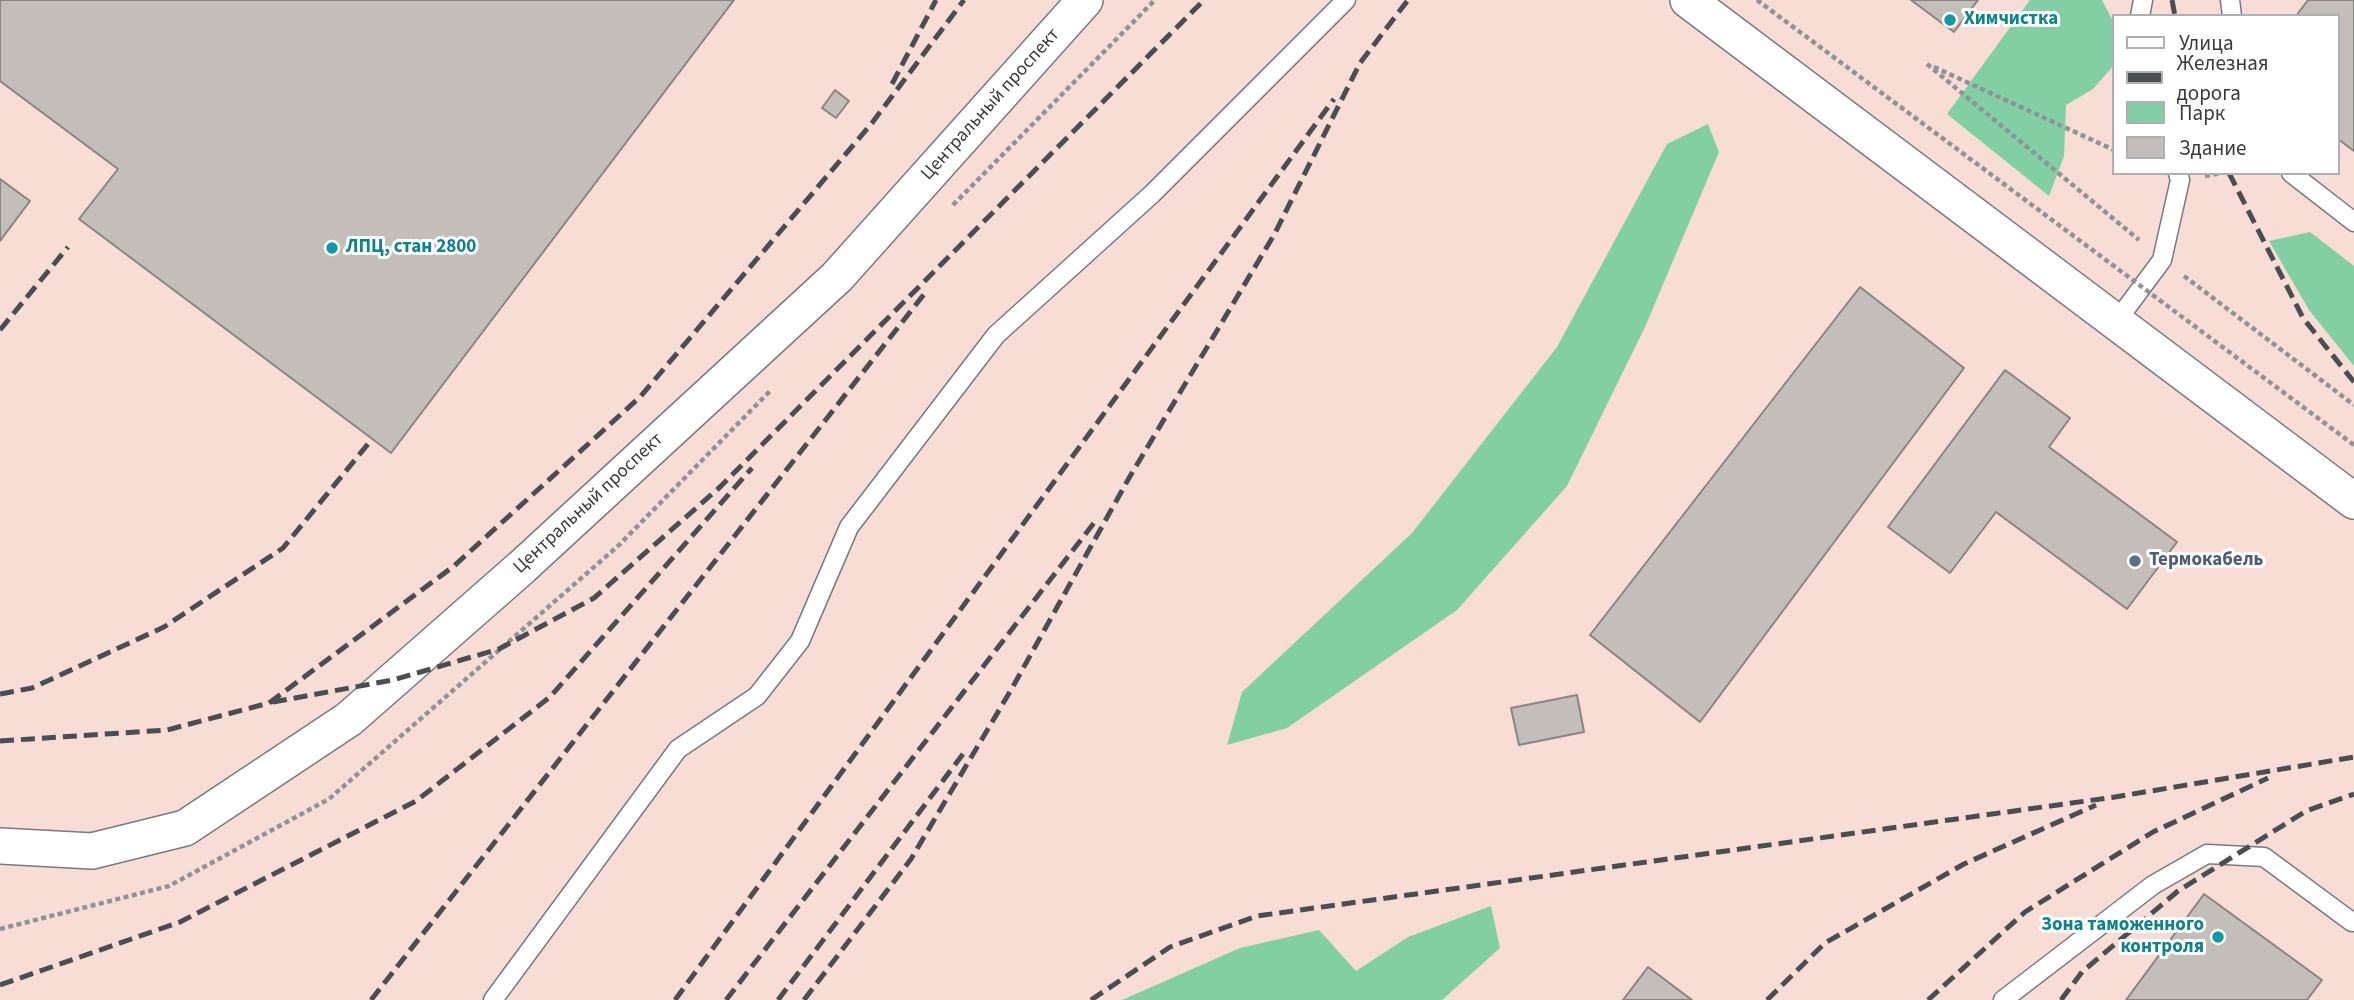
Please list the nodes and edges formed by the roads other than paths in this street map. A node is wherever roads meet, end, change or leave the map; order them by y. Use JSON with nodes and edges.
{"nodes":[{"id":1,"x":1085,"y":0,"type":"edge"},
{"id":2,"x":1346,"y":0,"type":"edge"},
{"id":3,"x":1688,"y":0,"type":"edge"},
{"id":4,"x":2179,"y":175,"type":"edge"},
{"id":5,"x":2294,"y":175,"type":"edge"},
{"id":6,"x":2354,"y":222,"type":"edge"},
{"id":7,"x":2116,"y":323,"type":"junction"},
{"id":8,"x":2354,"y":501,"type":"edge"},
{"id":9,"x":0,"y":846,"type":"edge"},
{"id":10,"x":2352,"y":922,"type":"dead end"},
{"id":11,"x":493,"y":1000,"type":"edge"},
{"id":12,"x":2003,"y":1000,"type":"edge"}],
"edges":[{"from":1,"to":9,"type":"street","name":"Центральный проспект"},
{"from":2,"to":11,"type":"lane"},
{"from":3,"to":7,"type":"street"},
{"from":4,"to":7,"type":"lane"},
{"from":5,"to":6,"type":"lane"},
{"from":7,"to":8,"type":"street"},
{"from":10,"to":12,"type":"lane"}]}
